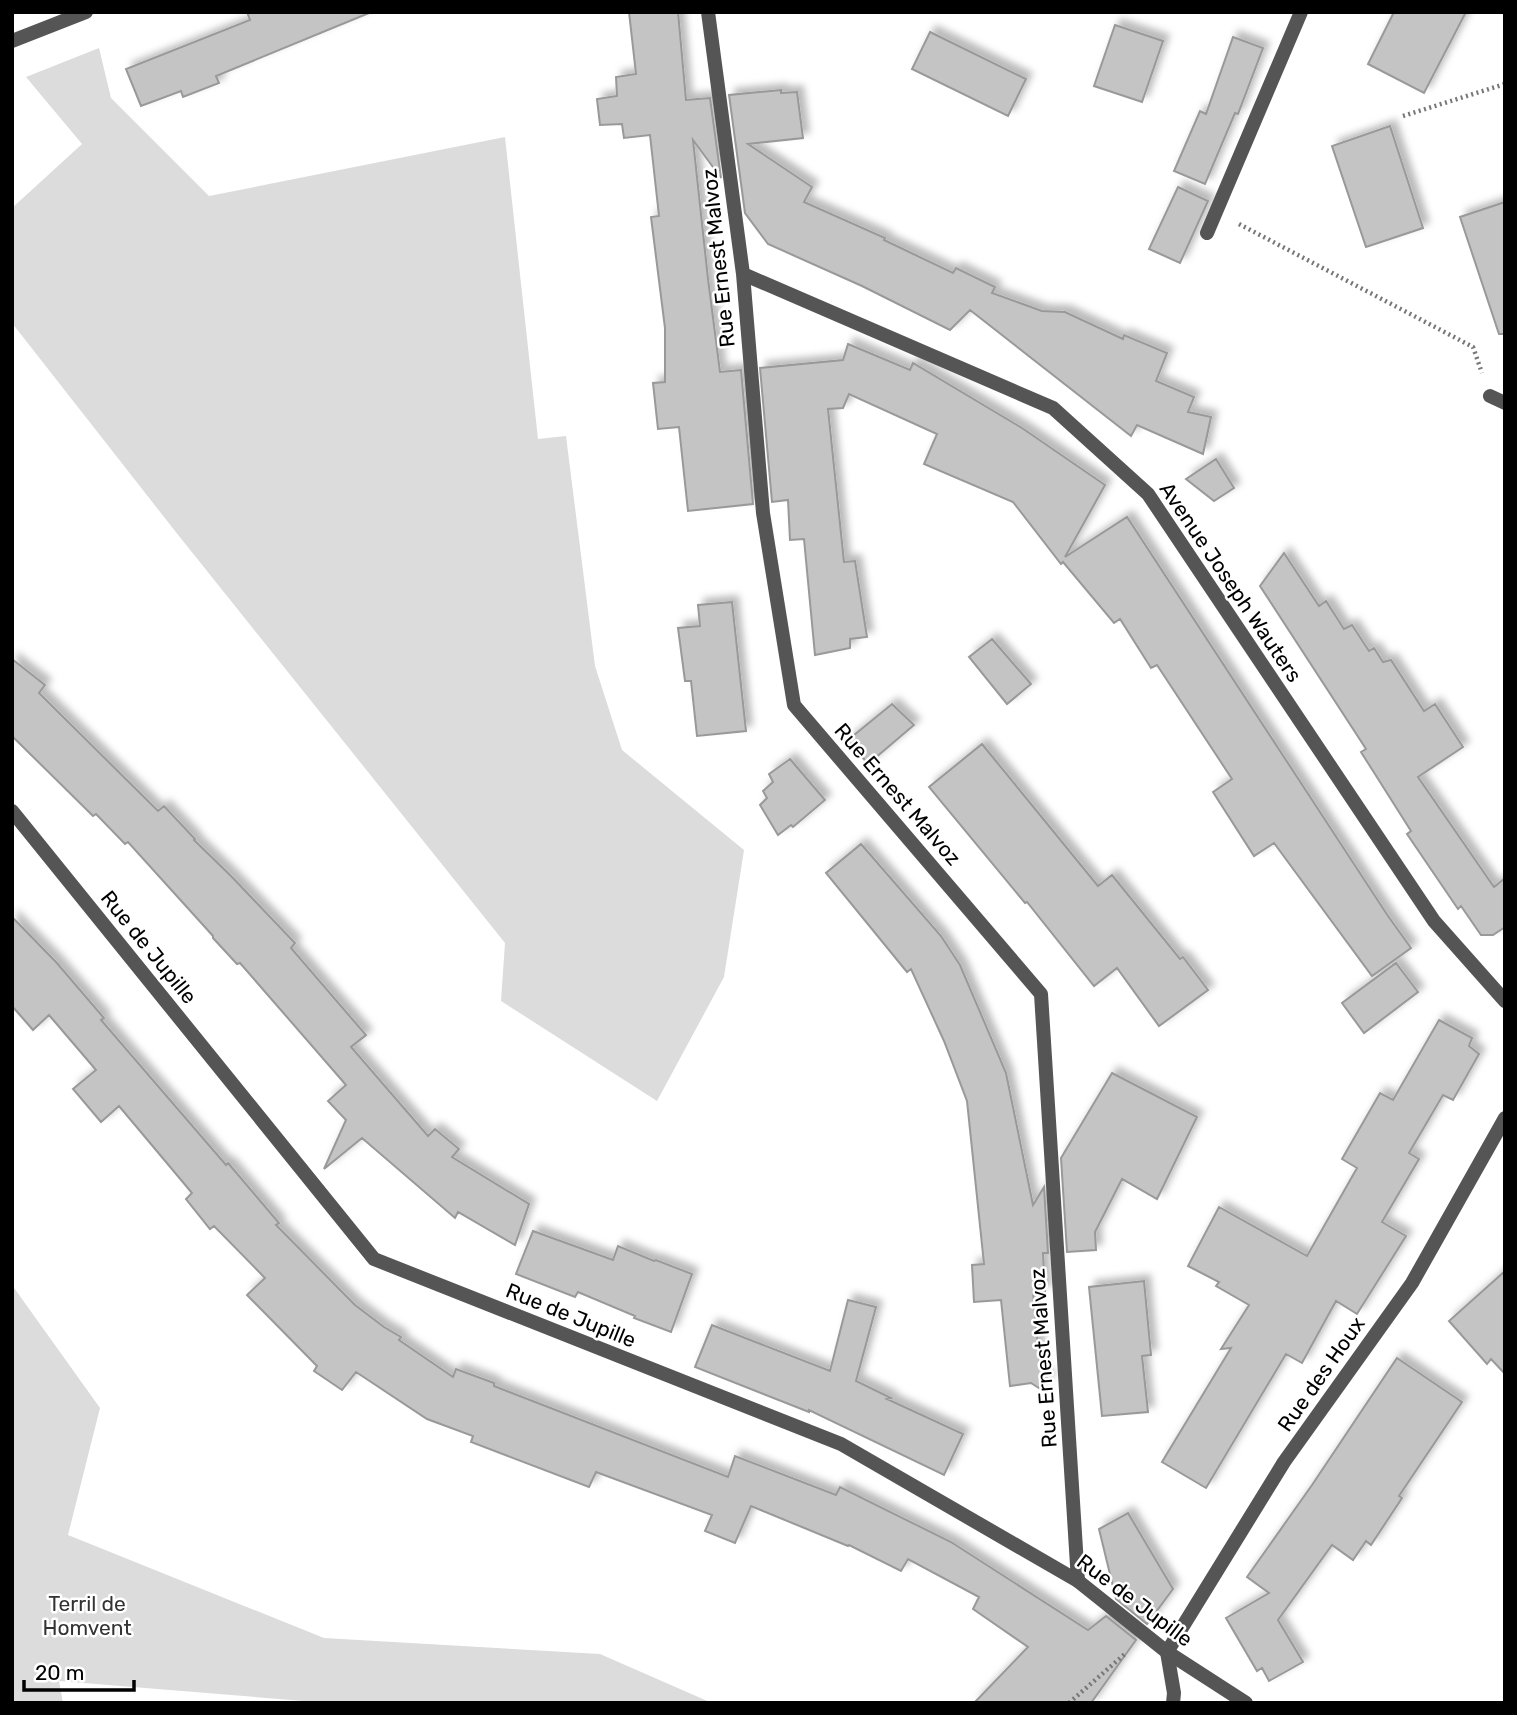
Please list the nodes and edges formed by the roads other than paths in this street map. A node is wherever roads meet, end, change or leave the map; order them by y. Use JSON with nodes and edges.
{"nodes":[{"id":1,"x":86,"y":12,"type":"edge"},
{"id":2,"x":708,"y":12,"type":"edge"},
{"id":3,"x":1301,"y":12,"type":"edge"},
{"id":4,"x":12,"y":41,"type":"edge"},
{"id":5,"x":1208,"y":233,"type":"dead end"},
{"id":6,"x":743,"y":274,"type":"junction"},
{"id":7,"x":1490,"y":396,"type":"road end"},
{"id":8,"x":1505,"y":403,"type":"edge"},
{"id":9,"x":12,"y":811,"type":"edge"},
{"id":10,"x":1505,"y":1001,"type":"edge"},
{"id":11,"x":1505,"y":1118,"type":"edge"},
{"id":12,"x":1078,"y":1581,"type":"junction"},
{"id":13,"x":1167,"y":1652,"type":"junction"},
{"id":14,"x":1173,"y":1703,"type":"edge"},
{"id":15,"x":1245,"y":1703,"type":"edge"}],
"edges":[{"from":1,"to":4,"type":"street"},
{"from":2,"to":6,"type":"street","name":"Rue Ernest Malvoz"},
{"from":3,"to":5,"type":"street"},
{"from":6,"to":10,"type":"street","name":"Avenue Joseph Wauters"},
{"from":6,"to":12,"type":"street","name":"Rue Ernest Malvoz"},
{"from":7,"to":8,"type":"street"},
{"from":9,"to":12,"type":"street","name":"Rue de Jupille"},
{"from":11,"to":13,"type":"street","name":"Rue des Houx"},
{"from":12,"to":13,"type":"street","name":"Rue de Jupille"},
{"from":13,"to":14,"type":"street"},
{"from":13,"to":15,"type":"street","name":"Rue de Jupille"}]}
